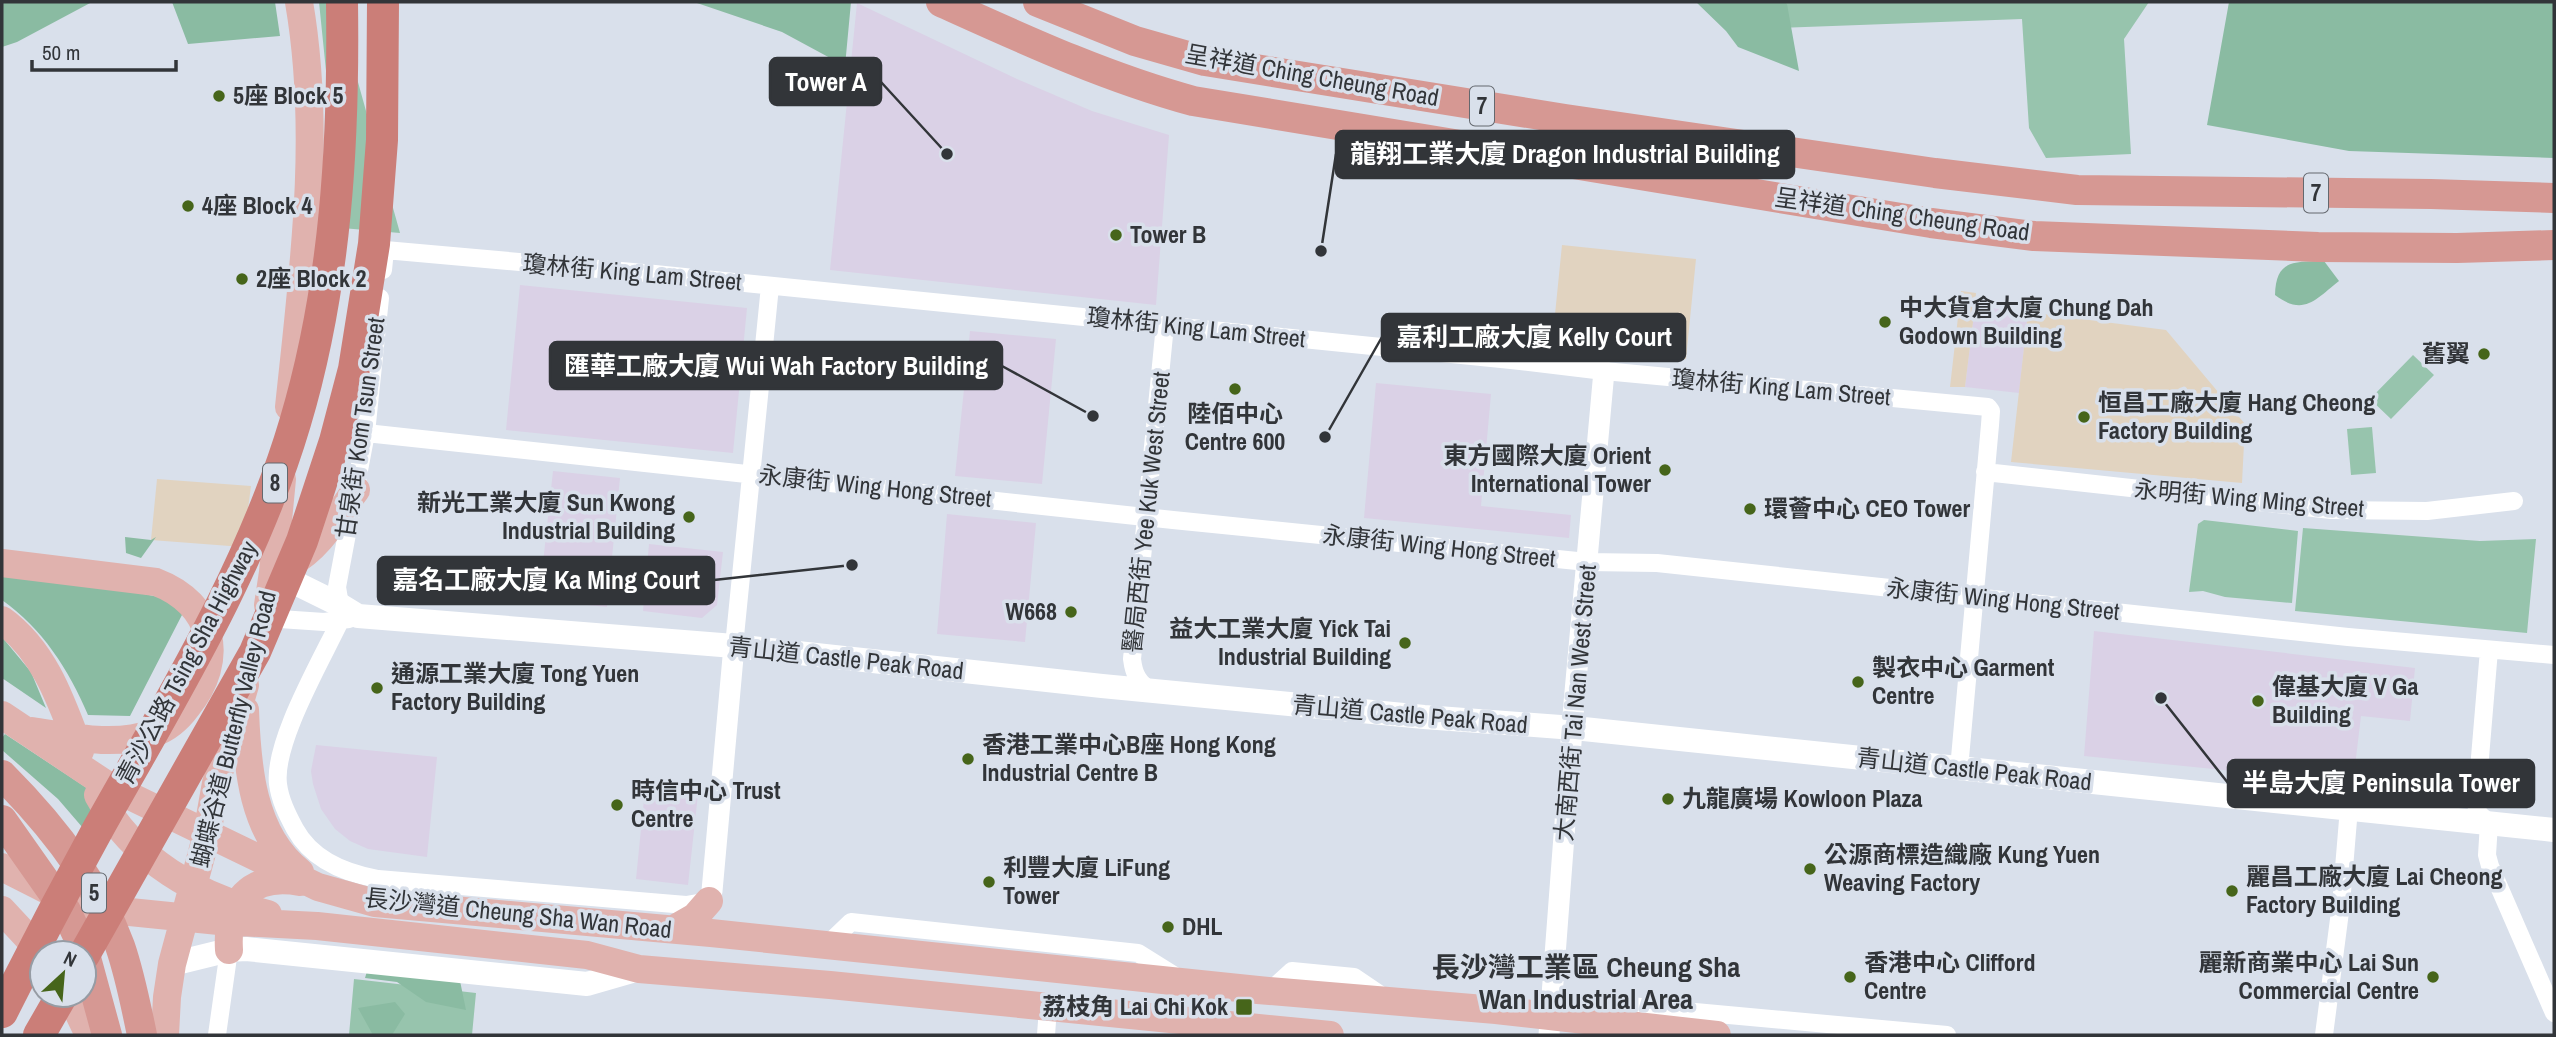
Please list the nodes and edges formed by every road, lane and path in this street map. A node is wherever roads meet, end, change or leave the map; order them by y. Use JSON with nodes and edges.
{"nodes":[{"id":1,"x":299,"y":2,"type":"edge"},
{"id":2,"x":342,"y":2,"type":"edge"},
{"id":3,"x":383,"y":2,"type":"edge"},
{"id":4,"x":941,"y":2,"type":"edge"},
{"id":5,"x":1038,"y":2,"type":"edge"},
{"id":6,"x":2554,"y":198,"type":"edge"},
{"id":7,"x":2554,"y":245,"type":"edge"},
{"id":8,"x":385,"y":250,"type":"joint"},
{"id":9,"x":770,"y":286,"type":"junction"},
{"id":10,"x":1165,"y":325,"type":"junction"},
{"id":11,"x":1605,"y":371,"type":"junction"},
{"id":12,"x":366,"y":433,"type":"junction"},
{"id":13,"x":1985,"y":472,"type":"junction"},
{"id":14,"x":752,"y":473,"type":"junction"},
{"id":15,"x":356,"y":489,"type":"junction"},
{"id":16,"x":2514,"y":501,"type":"dead end"},
{"id":17,"x":1147,"y":517,"type":"junction"},
{"id":18,"x":1587,"y":562,"type":"junction"},
{"id":19,"x":2,"y":563,"type":"edge"},
{"id":20,"x":273,"y":572,"type":"junction"},
{"id":21,"x":1973,"y":596,"type":"junction"},
{"id":22,"x":346,"y":614,"type":"junction"},
{"id":23,"x":265,"y":618,"type":"junction"},
{"id":24,"x":2,"y":621,"type":"edge"},
{"id":25,"x":734,"y":646,"type":"junction"},
{"id":26,"x":2490,"y":650,"type":"junction"},
{"id":27,"x":2554,"y":655,"type":"edge"},
{"id":28,"x":244,"y":690,"type":"junction"},
{"id":29,"x":1152,"y":691,"type":"junction"},
{"id":30,"x":12,"y":722,"type":"edge"},
{"id":31,"x":1574,"y":728,"type":"junction"},
{"id":32,"x":1959,"y":769,"type":"junction"},
{"id":33,"x":2,"y":775,"type":"edge"},
{"id":34,"x":2349,"y":808,"type":"junction"},
{"id":35,"x":2,"y":820,"type":"edge"},
{"id":36,"x":2489,"y":823,"type":"junction"},
{"id":37,"x":2554,"y":830,"type":"edge"},
{"id":38,"x":207,"y":834,"type":"junction"},
{"id":39,"x":314,"y":853,"type":"joint"},
{"id":40,"x":2,"y":867,"type":"edge"},
{"id":41,"x":318,"y":887,"type":"junction"},
{"id":42,"x":709,"y":901,"type":"junction"},
{"id":43,"x":2,"y":910,"type":"edge"},
{"id":44,"x":50,"y":917,"type":"junction"},
{"id":45,"x":317,"y":926,"type":"junction"},
{"id":46,"x":674,"y":929,"type":"junction"},
{"id":47,"x":93,"y":939,"type":"edge"},
{"id":48,"x":22,"y":941,"type":"edge"},
{"id":49,"x":229,"y":950,"type":"junction"},
{"id":50,"x":172,"y":964,"type":"junction"},
{"id":51,"x":639,"y":969,"type":"junction"},
{"id":52,"x":2,"y":994,"type":"edge"},
{"id":53,"x":54,"y":1009,"type":"edge"},
{"id":54,"x":77,"y":1009,"type":"edge"},
{"id":55,"x":2,"y":1012,"type":"edge"},
{"id":56,"x":2554,"y":1013,"type":"edge"},
{"id":57,"x":1047,"y":1021,"type":"edge"},
{"id":58,"x":1603,"y":1024,"type":"junction"},
{"id":59,"x":1550,"y":1026,"type":"edge"},
{"id":60,"x":39,"y":1035,"type":"edge"},
{"id":61,"x":89,"y":1035,"type":"edge"},
{"id":62,"x":107,"y":1035,"type":"edge"},
{"id":63,"x":142,"y":1035,"type":"edge"},
{"id":64,"x":165,"y":1035,"type":"edge"},
{"id":65,"x":217,"y":1035,"type":"edge"},
{"id":66,"x":1330,"y":1035,"type":"edge"},
{"id":67,"x":1717,"y":1035,"type":"edge"},
{"id":68,"x":1947,"y":1035,"type":"edge"},
{"id":69,"x":2324,"y":1035,"type":"edge"}],
"edges":[{"from":1,"to":20,"type":"main road","name":"蝴蝶谷道 Butterfly Valley Road"},
{"from":2,"to":44,"type":"highway","name":"青沙公路 Tsing Sha Highway","number":"8"},
{"from":3,"to":47,"type":"highway","name":"青沙公路 Tsing Sha Highway","number":"8"},
{"from":4,"to":7,"type":"highway","name":"呈祥道 Ching Cheung Road","number":"7"},
{"from":5,"to":6,"type":"highway","name":"呈祥道 Ching Cheung Road","number":"7"},
{"from":8,"to":9,"type":"street","name":"瓊林街 King Lam Street"},
{"from":8,"to":12,"type":"street","name":"甘泉街 Kom Tsun Street"},
{"from":9,"to":10,"type":"street","name":"瓊林街 King Lam Street"},
{"from":9,"to":14,"type":"street"},
{"from":10,"to":11,"type":"street","name":"瓊林街 King Lam Street"},
{"from":10,"to":17,"type":"street","name":"醫局西街 Yee Kuk West Street"},
{"from":11,"to":13,"type":"street","name":"瓊林街 King Lam Street"},
{"from":11,"to":18,"type":"street","name":"大南西街 Tai Nan West Street"},
{"from":12,"to":14,"type":"street","name":"永康街 Wing Hong Street"},
{"from":12,"to":15,"type":"street","name":"甘泉街 Kom Tsun Street"},
{"from":13,"to":16,"type":"street","name":"永明街 Wing Ming Street"},
{"from":13,"to":21,"type":"street"},
{"from":14,"to":17,"type":"street","name":"永康街 Wing Hong Street"},
{"from":14,"to":25,"type":"street"},
{"from":15,"to":20,"type":"main road"},
{"from":15,"to":22,"type":"street","name":"甘泉街 Kom Tsun Street"},
{"from":17,"to":18,"type":"street","name":"永康街 Wing Hong Street"},
{"from":17,"to":29,"type":"street","name":"醫局西街 Yee Kuk West Street"},
{"from":18,"to":21,"type":"street","name":"永康街 Wing Hong Street"},
{"from":18,"to":31,"type":"street","name":"大南西街 Tai Nan West Street"},
{"from":19,"to":30,"type":"main road"},
{"from":20,"to":22,"type":"main road"},
{"from":20,"to":23,"type":"main road","name":"蝴蝶谷道 Butterfly Valley Road"},
{"from":21,"to":26,"type":"street","name":"永康街 Wing Hong Street"},
{"from":21,"to":32,"type":"street"},
{"from":22,"to":23,"type":"street","name":"青山道 Castle Peak Road"},
{"from":22,"to":25,"type":"main road","name":"青山道 Castle Peak Road"},
{"from":22,"to":39,"type":"street","name":"甘泉街 Kom Tsun Street"},
{"from":23,"to":28,"type":"main road","name":"蝴蝶谷道 Butterfly Valley Road"},
{"from":24,"to":45,"type":"main road"},
{"from":25,"to":29,"type":"main road","name":"青山道 Castle Peak Road"},
{"from":25,"to":42,"type":"street"},
{"from":26,"to":27,"type":"street","name":"永康街 Wing Hong Street"},
{"from":26,"to":36,"type":"street"},
{"from":28,"to":38,"type":"main road","name":"蝴蝶谷道 Butterfly Valley Road"},
{"from":28,"to":41,"type":"main road"},
{"from":29,"to":31,"type":"main road","name":"青山道 Castle Peak Road"},
{"from":30,"to":38,"type":"main road","name":"長沙灣道 Cheung Sha Wan Road"},
{"from":31,"to":32,"type":"main road","name":"青山道 Castle Peak Road"},
{"from":31,"to":59,"type":"street","name":"大南西街 Tai Nan West Street"},
{"from":32,"to":34,"type":"main road","name":"青山道 Castle Peak Road"},
{"from":33,"to":63,"type":"highway","number":"5"},
{"from":34,"to":36,"type":"main road","name":"青山道 Castle Peak Road"},
{"from":34,"to":69,"type":"street"},
{"from":35,"to":62,"type":"highway","number":"5"},
{"from":36,"to":37,"type":"main road","name":"青山道 Castle Peak Road"},
{"from":36,"to":56,"type":"street"},
{"from":38,"to":41,"type":"main road","name":"長沙灣道 Cheung Sha Wan Road"},
{"from":38,"to":50,"type":"main road","name":"蝴蝶谷道 Butterfly Valley Road"},
{"from":39,"to":42,"type":"street","name":"長沙灣道 Cheung Sha Wan Road"},
{"from":40,"to":45,"type":"main road","name":"長沙灣道 Cheung Sha Wan Road"},
{"from":41,"to":46,"type":"main road","name":"長沙灣道 Cheung Sha Wan Road"},
{"from":41,"to":49,"type":"main road"},
{"from":42,"to":46,"type":"main road"},
{"from":43,"to":48,"type":"main road"},
{"from":44,"to":52,"type":"highway"},
{"from":44,"to":55,"type":"highway","name":"青沙公路 Tsing Sha Highway","number":"8"},
{"from":45,"to":51,"type":"main road","name":"長沙灣道 Cheung Sha Wan Road"},
{"from":46,"to":59,"type":"main road","name":"長沙灣道 Cheung Sha Wan Road"},
{"from":49,"to":50,"type":"main road","name":"長沙灣道 Cheung Sha Wan Road"},
{"from":49,"to":51,"type":"main road","name":"長沙灣道 Cheung Sha Wan Road"},
{"from":49,"to":65,"type":"street"},
{"from":50,"to":64,"type":"main road","name":"蝴蝶谷道 Butterfly Valley Road"},
{"from":51,"to":57,"type":"main road","name":"長沙灣道 Cheung Sha Wan Road"},
{"from":53,"to":60,"type":"highway"},
{"from":54,"to":61,"type":"main road"},
{"from":57,"to":66,"type":"main road","name":"長沙灣道 Cheung Sha Wan Road"},
{"from":58,"to":59,"type":"main road","name":"長沙灣道 Cheung Sha Wan Road"},
{"from":58,"to":67,"type":"main road","name":"長沙灣道 Cheung Sha Wan Road"},
{"from":58,"to":68,"type":"street"}]}
